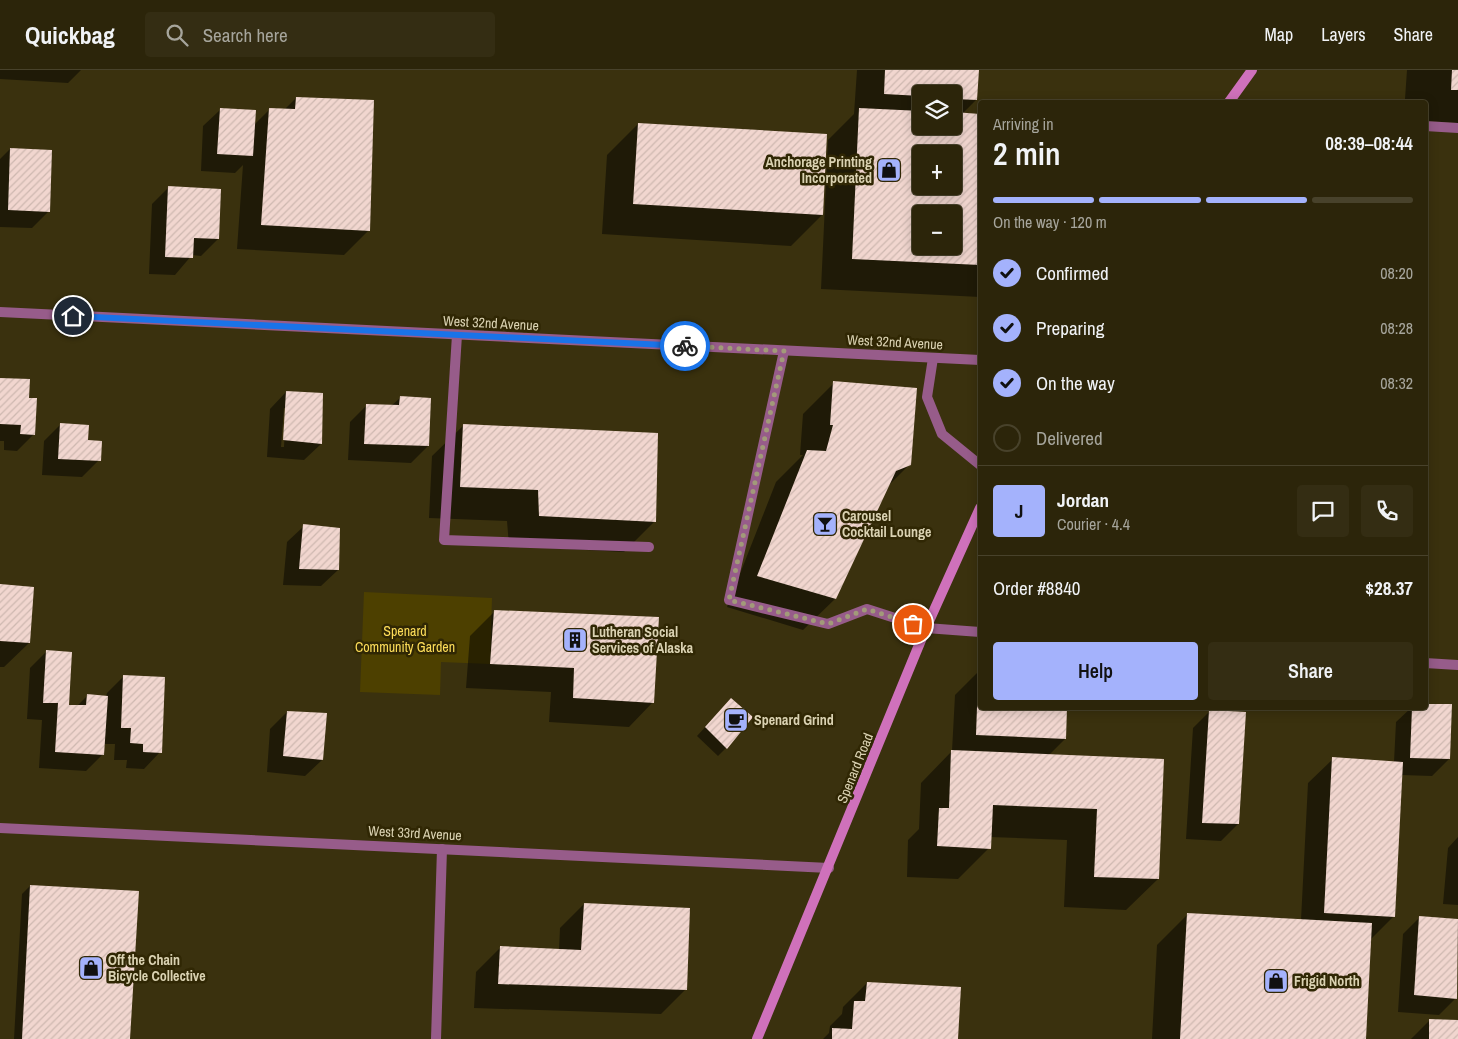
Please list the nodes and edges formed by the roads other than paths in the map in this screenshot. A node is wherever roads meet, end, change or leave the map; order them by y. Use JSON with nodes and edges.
{"nodes":[{"id":1,"x":1252,"y":70,"type":"edge"},
{"id":2,"x":1230,"y":100,"type":"edge"},
{"id":3,"x":1428,"y":126,"type":"edge"},
{"id":4,"x":1458,"y":128,"type":"edge"},
{"id":5,"x":0,"y":312,"type":"edge"},
{"id":6,"x":457,"y":335,"type":"junction"},
{"id":7,"x":784,"y":351,"type":"junction"},
{"id":8,"x":932,"y":358,"type":"junction"},
{"id":9,"x":978,"y":360,"type":"edge"},
{"id":10,"x":978,"y":463,"type":"edge"},
{"id":11,"x":978,"y":512,"type":"edge"},
{"id":12,"x":649,"y":548,"type":"dead end"},
{"id":13,"x":926,"y":628,"type":"junction"},
{"id":14,"x":978,"y":632,"type":"edge"},
{"id":15,"x":1428,"y":663,"type":"edge"},
{"id":16,"x":1458,"y":666,"type":"edge"},
{"id":17,"x":0,"y":828,"type":"edge"},
{"id":18,"x":442,"y":848,"type":"junction"},
{"id":19,"x":829,"y":868,"type":"junction"},
{"id":20,"x":436,"y":1039,"type":"edge"},
{"id":21,"x":757,"y":1039,"type":"edge"}],
"edges":[{"from":1,"to":2,"type":"main road"},
{"from":3,"to":4,"type":"street"},
{"from":5,"to":6,"type":"street","name":"West 32nd Avenue"},
{"from":6,"to":7,"type":"street","name":"West 32nd Avenue"},
{"from":6,"to":12,"type":"street"},
{"from":7,"to":8,"type":"street","name":"West 32nd Avenue"},
{"from":7,"to":13,"type":"street"},
{"from":8,"to":9,"type":"street","name":"West 32nd Avenue"},
{"from":8,"to":10,"type":"street"},
{"from":11,"to":13,"type":"main road","name":"Spenard Road"},
{"from":13,"to":14,"type":"street"},
{"from":13,"to":19,"type":"main road","name":"Spenard Road"},
{"from":15,"to":16,"type":"street"},
{"from":17,"to":18,"type":"street","name":"West 33rd Avenue"},
{"from":18,"to":19,"type":"street","name":"West 33rd Avenue"},
{"from":18,"to":20,"type":"street"},
{"from":19,"to":21,"type":"main road","name":"Spenard Road"}]}
